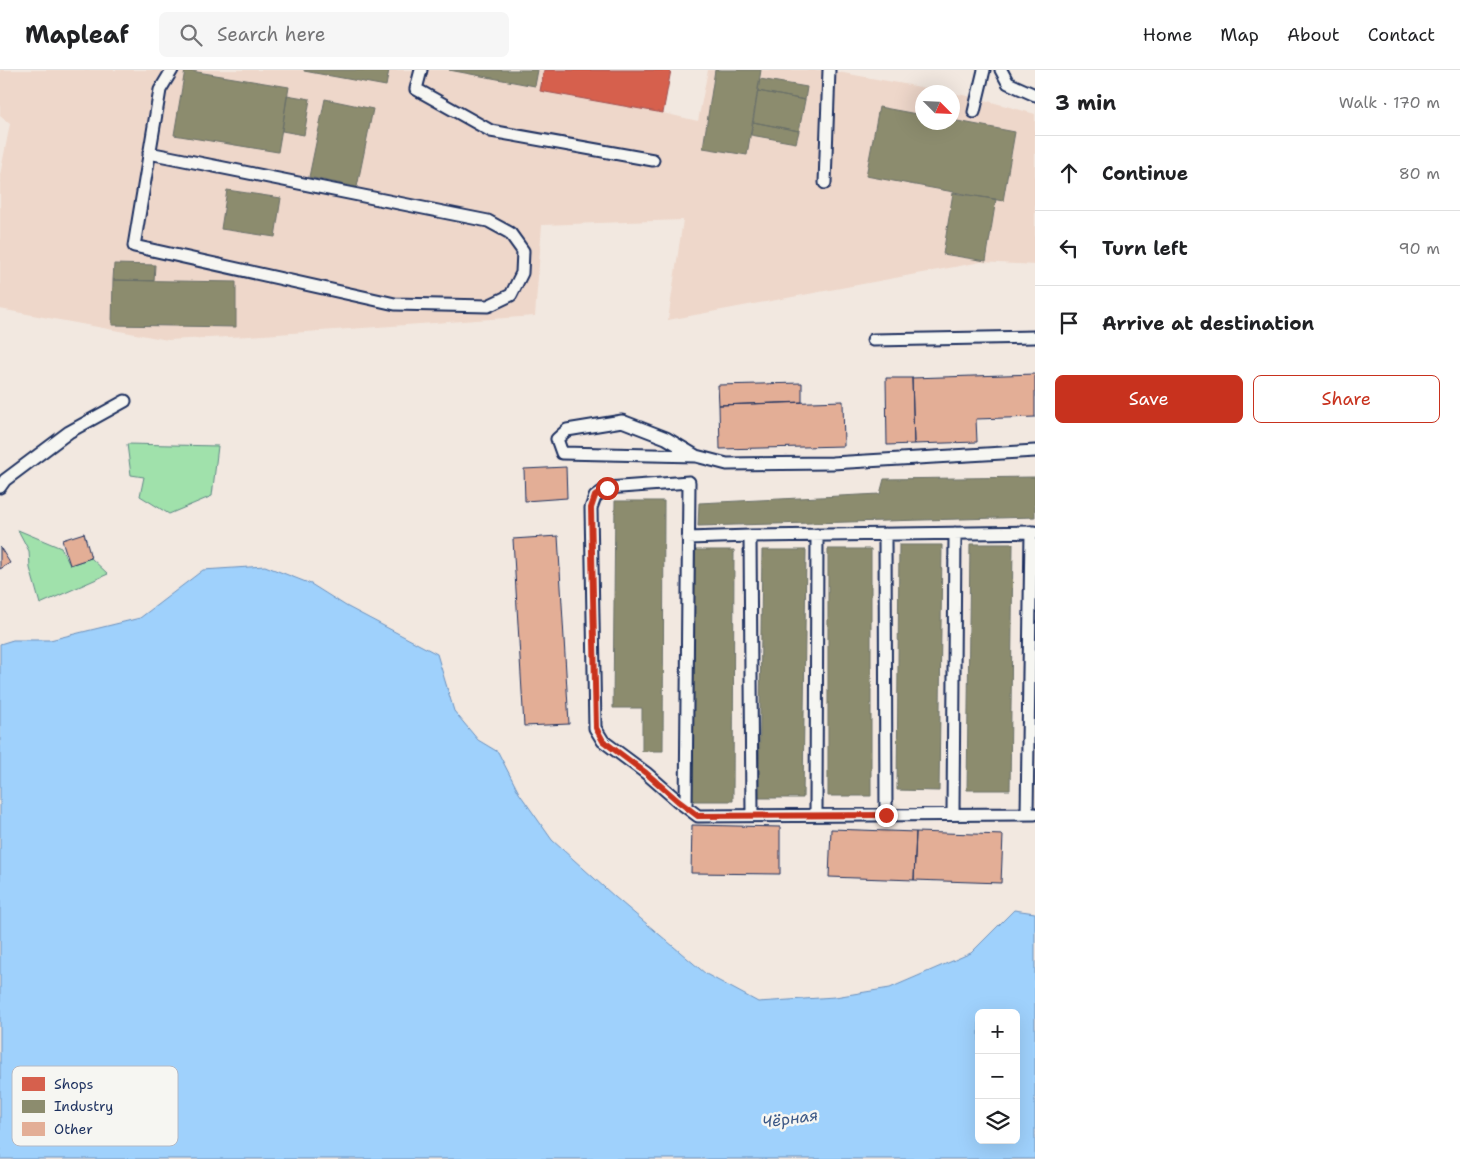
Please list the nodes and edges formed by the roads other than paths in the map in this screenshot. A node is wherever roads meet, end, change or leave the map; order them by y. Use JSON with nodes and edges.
{"nodes":[{"id":1,"x":172,"y":70,"type":"edge"},
{"id":2,"x":421,"y":70,"type":"edge"},
{"id":3,"x":829,"y":70,"type":"edge"},
{"id":4,"x":984,"y":70,"type":"edge"},
{"id":5,"x":1001,"y":70,"type":"edge"},
{"id":6,"x":1035,"y":95,"type":"edge"},
{"id":7,"x":974,"y":112,"type":"dead end"},
{"id":8,"x":149,"y":153,"type":"junction"},
{"id":9,"x":653,"y":160,"type":"dead end"},
{"id":10,"x":825,"y":183,"type":"dead end"},
{"id":11,"x":1035,"y":337,"type":"edge"},
{"id":12,"x":873,"y":340,"type":"dead end"},
{"id":13,"x":125,"y":400,"type":"dead end"},
{"id":14,"x":1035,"y":451,"type":"edge"},
{"id":15,"x":696,"y":456,"type":"junction"},
{"id":16,"x":2,"y":482,"type":"edge"},
{"id":17,"x":1033,"y":532,"type":"edge"},
{"id":18,"x":955,"y":533,"type":"junction"},
{"id":19,"x":885,"y":534,"type":"junction"},
{"id":20,"x":750,"y":536,"type":"junction"},
{"id":21,"x":817,"y":536,"type":"junction"},
{"id":22,"x":688,"y":538,"type":"junction"},
{"id":23,"x":686,"y":807,"type":"junction"},
{"id":24,"x":953,"y":814,"type":"junction"},
{"id":25,"x":1031,"y":814,"type":"edge"},
{"id":26,"x":752,"y":815,"type":"junction"},
{"id":27,"x":816,"y":815,"type":"junction"},
{"id":28,"x":886,"y":815,"type":"junction"}],
"edges":[{"from":1,"to":8,"type":"lane"},
{"from":2,"to":9,"type":"lane"},
{"from":3,"to":10,"type":"lane"},
{"from":4,"to":7,"type":"lane"},
{"from":5,"to":6,"type":"lane"},
{"from":8,"to":8,"type":"lane"},
{"from":11,"to":12,"type":"lane"},
{"from":13,"to":16,"type":"lane"},
{"from":14,"to":15,"type":"lane"},
{"from":15,"to":15,"type":"lane"},
{"from":17,"to":18,"type":"lane"},
{"from":17,"to":25,"type":"lane"},
{"from":18,"to":19,"type":"lane"},
{"from":18,"to":24,"type":"lane"},
{"from":19,"to":21,"type":"lane"},
{"from":19,"to":28,"type":"lane"},
{"from":20,"to":21,"type":"lane"},
{"from":20,"to":22,"type":"lane"},
{"from":20,"to":26,"type":"lane"},
{"from":21,"to":27,"type":"lane"},
{"from":22,"to":23,"type":"lane"},
{"from":22,"to":23,"type":"lane"},
{"from":23,"to":26,"type":"lane"},
{"from":24,"to":25,"type":"lane"},
{"from":24,"to":28,"type":"lane"},
{"from":26,"to":27,"type":"lane"},
{"from":27,"to":28,"type":"lane"}]}
